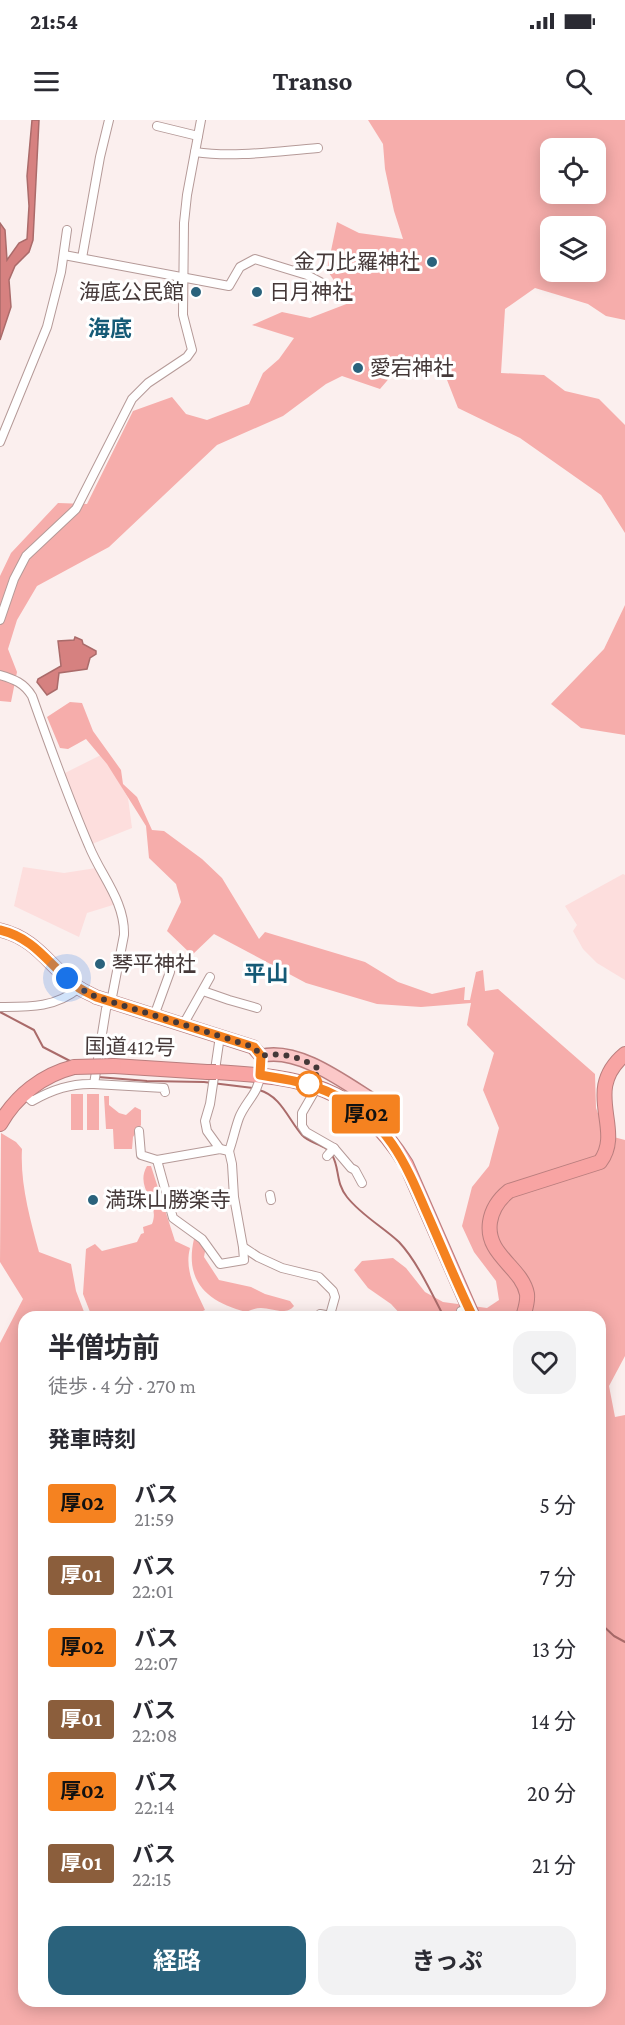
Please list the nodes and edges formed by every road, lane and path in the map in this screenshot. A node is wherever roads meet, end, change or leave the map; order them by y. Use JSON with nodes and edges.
{"nodes":[{"id":1,"x":109,"y":120,"type":"edge"},
{"id":2,"x":201,"y":120,"type":"edge"},
{"id":3,"x":160,"y":129,"type":"dead end"},
{"id":4,"x":198,"y":136,"type":"junction"},
{"id":5,"x":318,"y":148,"type":"dead end"},
{"id":6,"x":195,"y":152,"type":"junction"},
{"id":7,"x":67,"y":230,"type":"dead end"},
{"id":8,"x":64,"y":255,"type":"junction"},
{"id":9,"x":82,"y":258,"type":"junction"},
{"id":10,"x":185,"y":279,"type":"junction"},
{"id":11,"x":322,"y":283,"type":"dead end"},
{"id":12,"x":0,"y":442,"type":"edge"},
{"id":13,"x":0,"y":620,"type":"edge"},
{"id":14,"x":0,"y":675,"type":"edge"},
{"id":15,"x":0,"y":930,"type":"edge"},
{"id":16,"x":170,"y":972,"type":"dead end"},
{"id":17,"x":210,"y":977,"type":"dead end"},
{"id":18,"x":79,"y":988,"type":"junction"},
{"id":19,"x":203,"y":991,"type":"junction"},
{"id":20,"x":110,"y":1003,"type":"junction"},
{"id":21,"x":0,"y":1007,"type":"edge"},
{"id":22,"x":257,"y":1008,"type":"dead end"},
{"id":23,"x":154,"y":1016,"type":"junction"},
{"id":24,"x":183,"y":1025,"type":"junction"},
{"id":25,"x":220,"y":1036,"type":"junction"},
{"id":26,"x":625,"y":1054,"type":"edge"},
{"id":27,"x":261,"y":1056,"type":"junction"},
{"id":28,"x":212,"y":1078,"type":"junction"},
{"id":29,"x":95,"y":1079,"type":"junction"},
{"id":30,"x":259,"y":1080,"type":"junction"},
{"id":31,"x":317,"y":1087,"type":"junction"},
{"id":32,"x":165,"y":1092,"type":"dead end"},
{"id":33,"x":24,"y":1094,"type":"junction"},
{"id":34,"x":0,"y":1124,"type":"edge"},
{"id":35,"x":301,"y":1127,"type":"junction"},
{"id":36,"x":139,"y":1131,"type":"dead end"},
{"id":37,"x":383,"y":1131,"type":"junction"},
{"id":38,"x":297,"y":1137,"type":"dead end"},
{"id":39,"x":333,"y":1148,"type":"junction"},
{"id":40,"x":225,"y":1150,"type":"junction"},
{"id":41,"x":327,"y":1156,"type":"dead end"},
{"id":42,"x":157,"y":1160,"type":"junction"},
{"id":43,"x":362,"y":1183,"type":"dead end"},
{"id":44,"x":243,"y":1247,"type":"junction"},
{"id":45,"x":334,"y":1311,"type":"edge"},
{"id":46,"x":464,"y":1311,"type":"edge"},
{"id":47,"x":525,"y":1311,"type":"edge"}],
"edges":[{"from":1,"to":9,"type":"street"},
{"from":2,"to":4,"type":"street"},
{"from":3,"to":4,"type":"street"},
{"from":4,"to":6,"type":"street"},
{"from":5,"to":6,"type":"street"},
{"from":6,"to":10,"type":"street"},
{"from":7,"to":8,"type":"street"},
{"from":8,"to":9,"type":"street"},
{"from":8,"to":12,"type":"street"},
{"from":9,"to":10,"type":"street"},
{"from":10,"to":11,"type":"street"},
{"from":10,"to":13,"type":"street"},
{"from":14,"to":20,"type":"street"},
{"from":15,"to":18,"type":"main road"},
{"from":16,"to":23,"type":"street"},
{"from":17,"to":19,"type":"street"},
{"from":18,"to":20,"type":"main road"},
{"from":18,"to":21,"type":"street"},
{"from":19,"to":22,"type":"street"},
{"from":19,"to":24,"type":"street"},
{"from":20,"to":23,"type":"main road"},
{"from":20,"to":29,"type":"street"},
{"from":23,"to":24,"type":"main road"},
{"from":24,"to":25,"type":"main road"},
{"from":25,"to":27,"type":"main road"},
{"from":25,"to":28,"type":"street"},
{"from":26,"to":47,"type":"highway"},
{"from":27,"to":30,"type":"main road"},
{"from":27,"to":37,"type":"main road"},
{"from":28,"to":30,"type":"highway","name":"国道412号"},
{"from":28,"to":33,"type":"highway","name":"国道412号","bridge":true},
{"from":28,"to":40,"type":"street"},
{"from":29,"to":32,"type":"street"},
{"from":29,"to":33,"type":"street"},
{"from":30,"to":31,"type":"highway","name":"国道412号"},
{"from":30,"to":40,"type":"street"},
{"from":31,"to":35,"type":"street"},
{"from":31,"to":37,"type":"highway","name":"国道412号"},
{"from":33,"to":34,"type":"highway","name":"国道412号"},
{"from":35,"to":38,"type":"street"},
{"from":35,"to":39,"type":"street"},
{"from":36,"to":42,"type":"street"},
{"from":37,"to":46,"type":"highway","name":"国道412号"},
{"from":39,"to":41,"type":"street"},
{"from":39,"to":43,"type":"street"},
{"from":40,"to":42,"type":"street"},
{"from":40,"to":44,"type":"street"},
{"from":42,"to":44,"type":"street"},
{"from":44,"to":45,"type":"street"}]}
